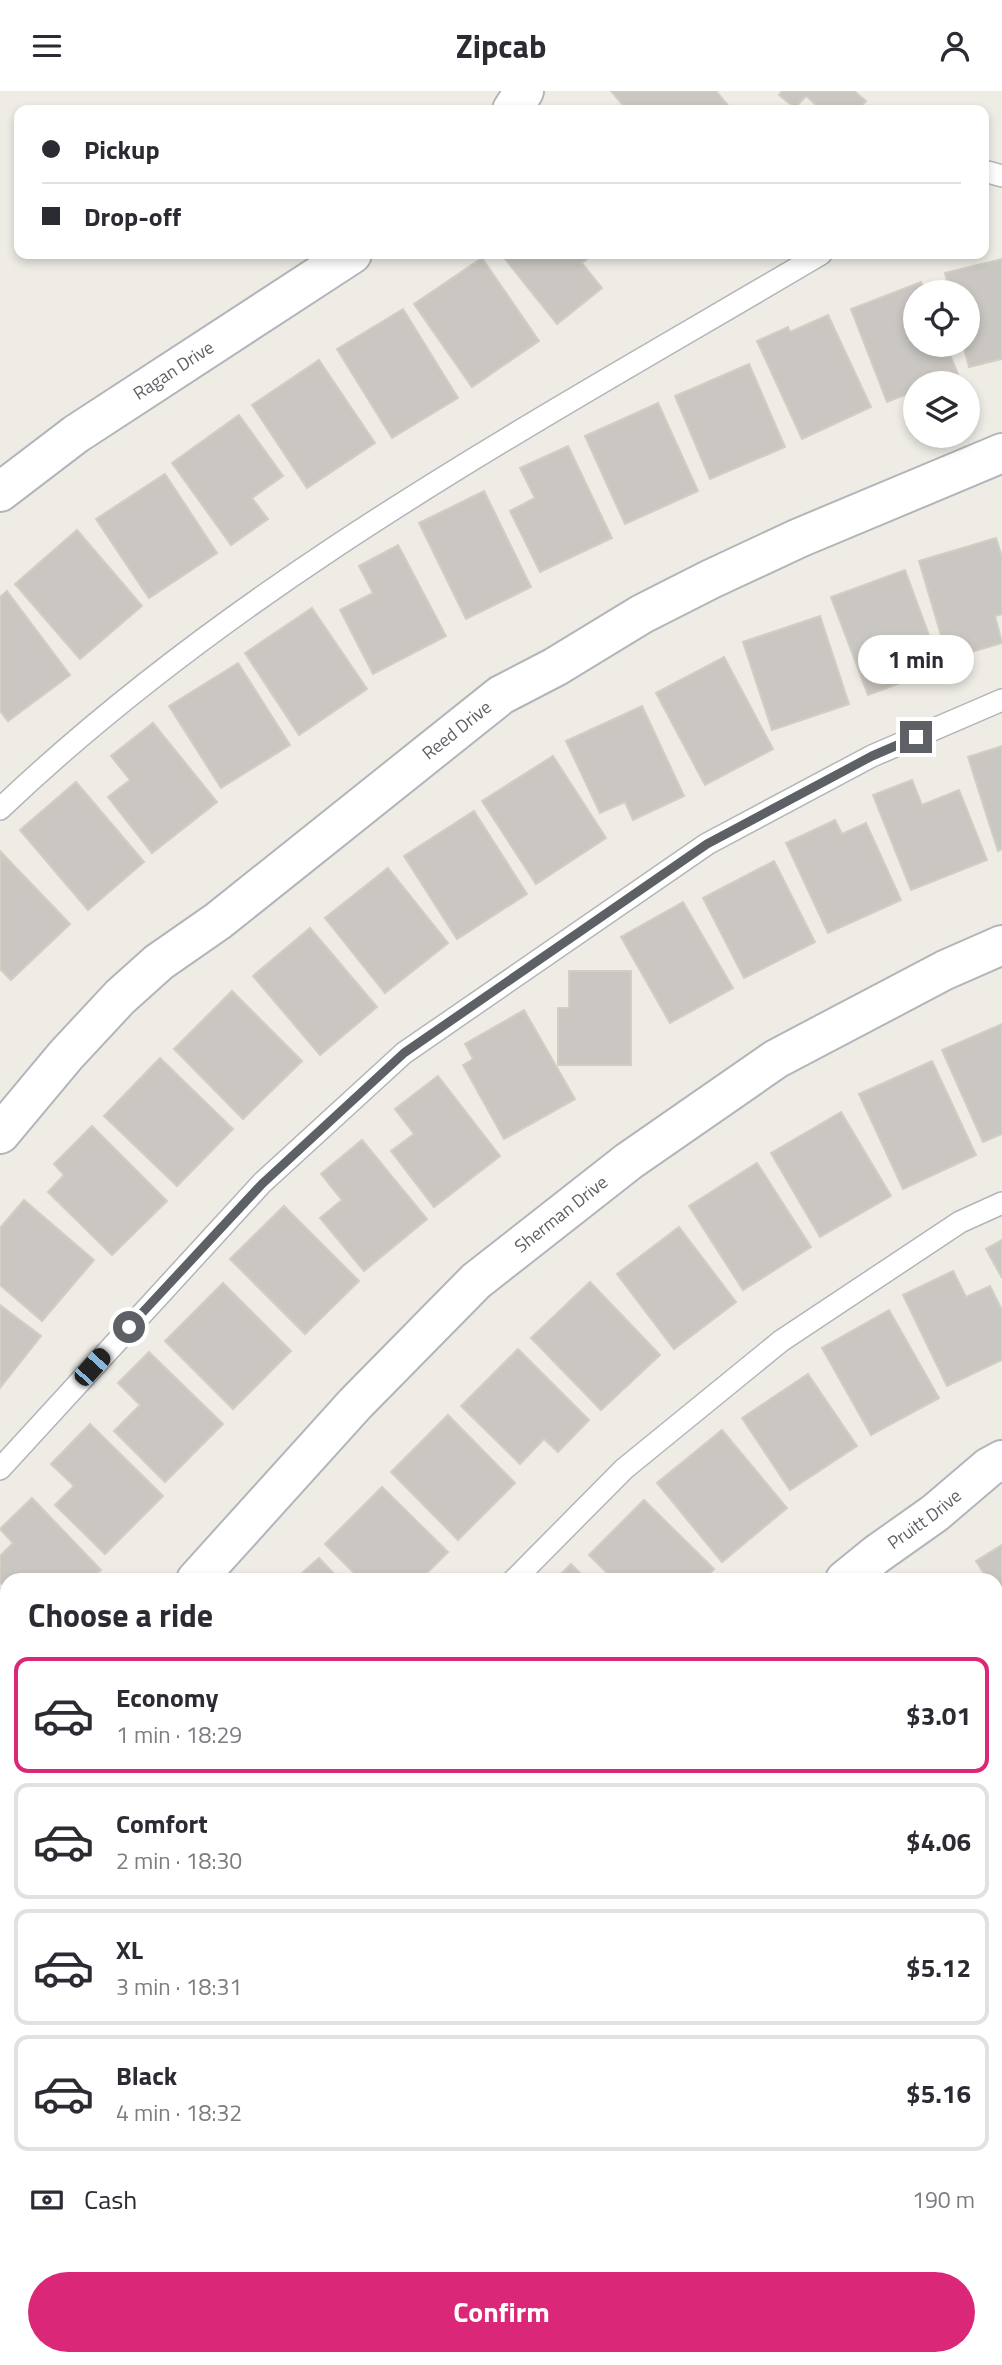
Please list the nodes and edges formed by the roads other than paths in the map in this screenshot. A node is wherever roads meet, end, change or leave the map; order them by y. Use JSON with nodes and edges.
{"nodes":[{"id":1,"x":344,"y":259,"type":"edge"},
{"id":2,"x":813,"y":259,"type":"edge"},
{"id":3,"x":1002,"y":453,"type":"edge"},
{"id":4,"x":0,"y":492,"type":"edge"},
{"id":5,"x":1002,"y":700,"type":"edge"},
{"id":6,"x":0,"y":809,"type":"edge"},
{"id":7,"x":1002,"y":944,"type":"edge"},
{"id":8,"x":0,"y":1134,"type":"edge"},
{"id":9,"x":1002,"y":1203,"type":"edge"},
{"id":10,"x":1002,"y":1460,"type":"edge"},
{"id":11,"x":0,"y":1469,"type":"edge"},
{"id":12,"x":202,"y":1573,"type":"edge"},
{"id":13,"x":521,"y":1573,"type":"edge"},
{"id":14,"x":853,"y":1573,"type":"edge"}],
"edges":[{"from":1,"to":4,"type":"street","name":"Ragan Drive"},
{"from":2,"to":6,"type":"lane"},
{"from":3,"to":8,"type":"street","name":"Reed Drive"},
{"from":5,"to":11,"type":"lane"},
{"from":7,"to":12,"type":"street","name":"Sherman Drive"},
{"from":9,"to":13,"type":"lane"},
{"from":10,"to":14,"type":"street","name":"Pruitt Drive"}]}
